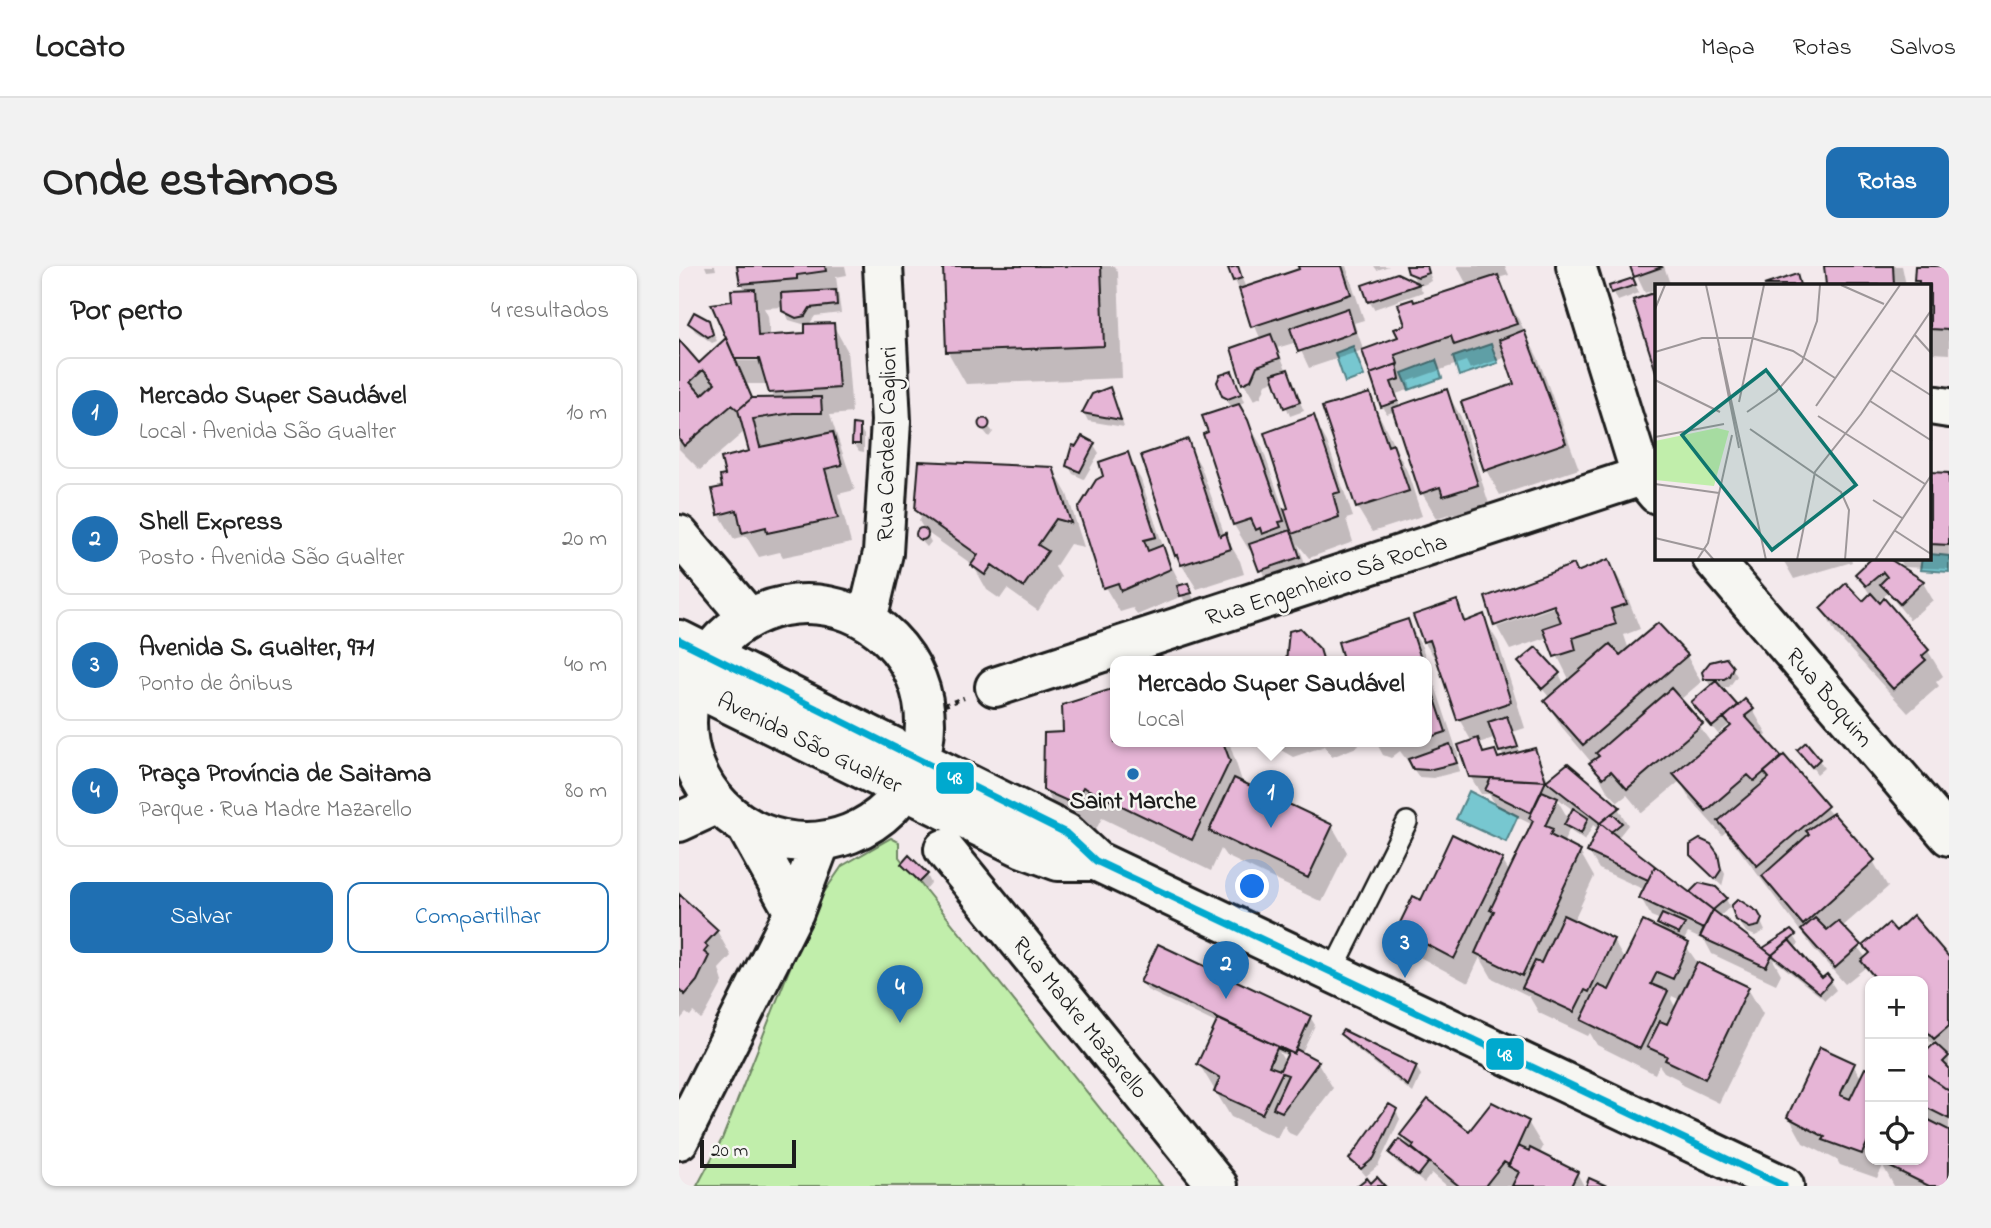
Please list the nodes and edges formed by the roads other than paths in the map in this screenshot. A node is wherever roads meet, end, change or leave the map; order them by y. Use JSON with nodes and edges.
{"nodes":[{"id":1,"x":883,"y":266,"type":"edge"},
{"id":2,"x":1576,"y":266,"type":"edge"},
{"id":3,"x":1931,"y":405,"type":"edge"},
{"id":4,"x":1949,"y":408,"type":"edge"},
{"id":5,"x":1651,"y":480,"type":"edge"},
{"id":6,"x":679,"y":535,"type":"edge"},
{"id":7,"x":1714,"y":560,"type":"edge"},
{"id":8,"x":749,"y":618,"type":"junction"},
{"id":9,"x":867,"y":620,"type":"junction"},
{"id":10,"x":690,"y":665,"type":"edge"},
{"id":11,"x":995,"y":687,"type":"dead end"},
{"id":12,"x":912,"y":774,"type":"junction"},
{"id":13,"x":732,"y":815,"type":"junction"},
{"id":14,"x":679,"y":822,"type":"edge"},
{"id":15,"x":1407,"y":822,"type":"dead end"},
{"id":16,"x":1949,"y":836,"type":"edge"},
{"id":17,"x":821,"y":841,"type":"junction"},
{"id":18,"x":944,"y":849,"type":"dead end"},
{"id":19,"x":794,"y":912,"type":"junction"},
{"id":20,"x":1332,"y":972,"type":"junction"},
{"id":21,"x":679,"y":1140,"type":"edge"},
{"id":22,"x":1218,"y":1186,"type":"edge"},
{"id":23,"x":1784,"y":1186,"type":"edge"}],
"edges":[{"from":1,"to":9,"type":"street","name":"Rua Cardeal Cagliori"},
{"from":2,"to":5,"type":"street"},
{"from":3,"to":4,"type":"street"},
{"from":5,"to":11,"type":"street","name":"Rua Engenheiro Sá Rocha"},
{"from":6,"to":8,"type":"street"},
{"from":7,"to":16,"type":"street","name":"Rua Boquim"},
{"from":8,"to":9,"type":"street"},
{"from":8,"to":10,"type":"street"},
{"from":9,"to":12,"type":"street"},
{"from":10,"to":12,"type":"street","name":"Avenida São Gualter"},
{"from":10,"to":13,"type":"street"},
{"from":12,"to":17,"type":"street"},
{"from":12,"to":20,"type":"street","name":"Avenida São Gualter"},
{"from":13,"to":14,"type":"street"},
{"from":13,"to":17,"type":"street"},
{"from":13,"to":19,"type":"street"},
{"from":15,"to":20,"type":"lane"},
{"from":17,"to":19,"type":"street"},
{"from":18,"to":22,"type":"street","name":"Rua Madre Mazarello"},
{"from":19,"to":21,"type":"street"},
{"from":20,"to":23,"type":"street","name":"Avenida São Gualter"}]}
